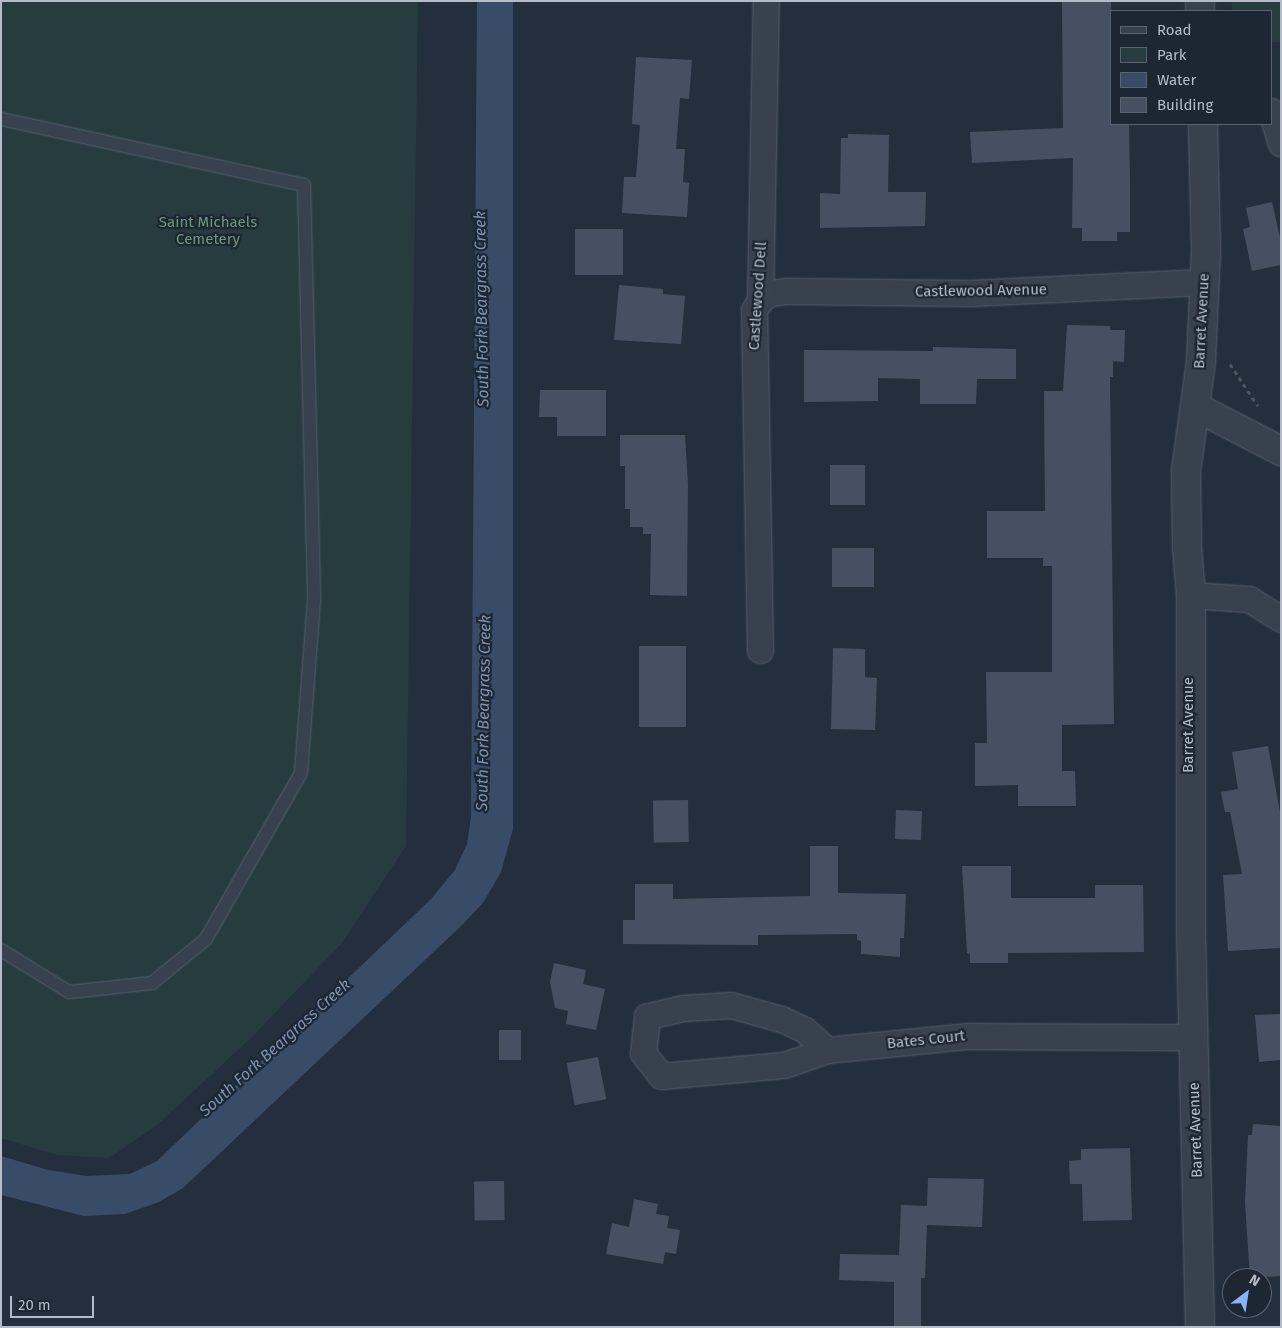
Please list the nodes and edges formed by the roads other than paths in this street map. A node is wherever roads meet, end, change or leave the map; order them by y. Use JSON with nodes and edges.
{"nodes":[{"id":1,"x":766,"y":1,"type":"edge"},
{"id":2,"x":1272,"y":114,"type":"edge"},
{"id":3,"x":1,"y":119,"type":"edge"},
{"id":4,"x":1203,"y":125,"type":"edge"},
{"id":5,"x":1281,"y":144,"type":"edge"},
{"id":6,"x":1204,"y":282,"type":"junction"},
{"id":7,"x":760,"y":300,"type":"junction"},
{"id":8,"x":1196,"y":407,"type":"junction"},
{"id":9,"x":1281,"y":451,"type":"edge"},
{"id":10,"x":1191,"y":595,"type":"junction"},
{"id":11,"x":1281,"y":619,"type":"edge"},
{"id":12,"x":760,"y":650,"type":"dead end"},
{"id":13,"x":1,"y":950,"type":"edge"},
{"id":14,"x":1193,"y":1037,"type":"junction"},
{"id":15,"x":827,"y":1050,"type":"junction"},
{"id":16,"x":1200,"y":1327,"type":"edge"}],
"edges":[{"from":1,"to":7,"type":"street","name":"Castlewood Dell"},
{"from":2,"to":5,"type":"street"},
{"from":3,"to":13,"type":"lane"},
{"from":4,"to":6,"type":"street","name":"Barret Avenue"},
{"from":6,"to":7,"type":"street","name":"Castlewood Avenue"},
{"from":6,"to":8,"type":"street","name":"Barret Avenue"},
{"from":7,"to":12,"type":"street","name":"Castlewood Dell"},
{"from":8,"to":9,"type":"street"},
{"from":8,"to":10,"type":"street","name":"Barret Avenue"},
{"from":10,"to":11,"type":"street"},
{"from":10,"to":14,"type":"street","name":"Barret Avenue"},
{"from":14,"to":15,"type":"street","name":"Bates Court"},
{"from":14,"to":16,"type":"street","name":"Barret Avenue"},
{"from":15,"to":15,"type":"street","name":"Bates Court"}]}
